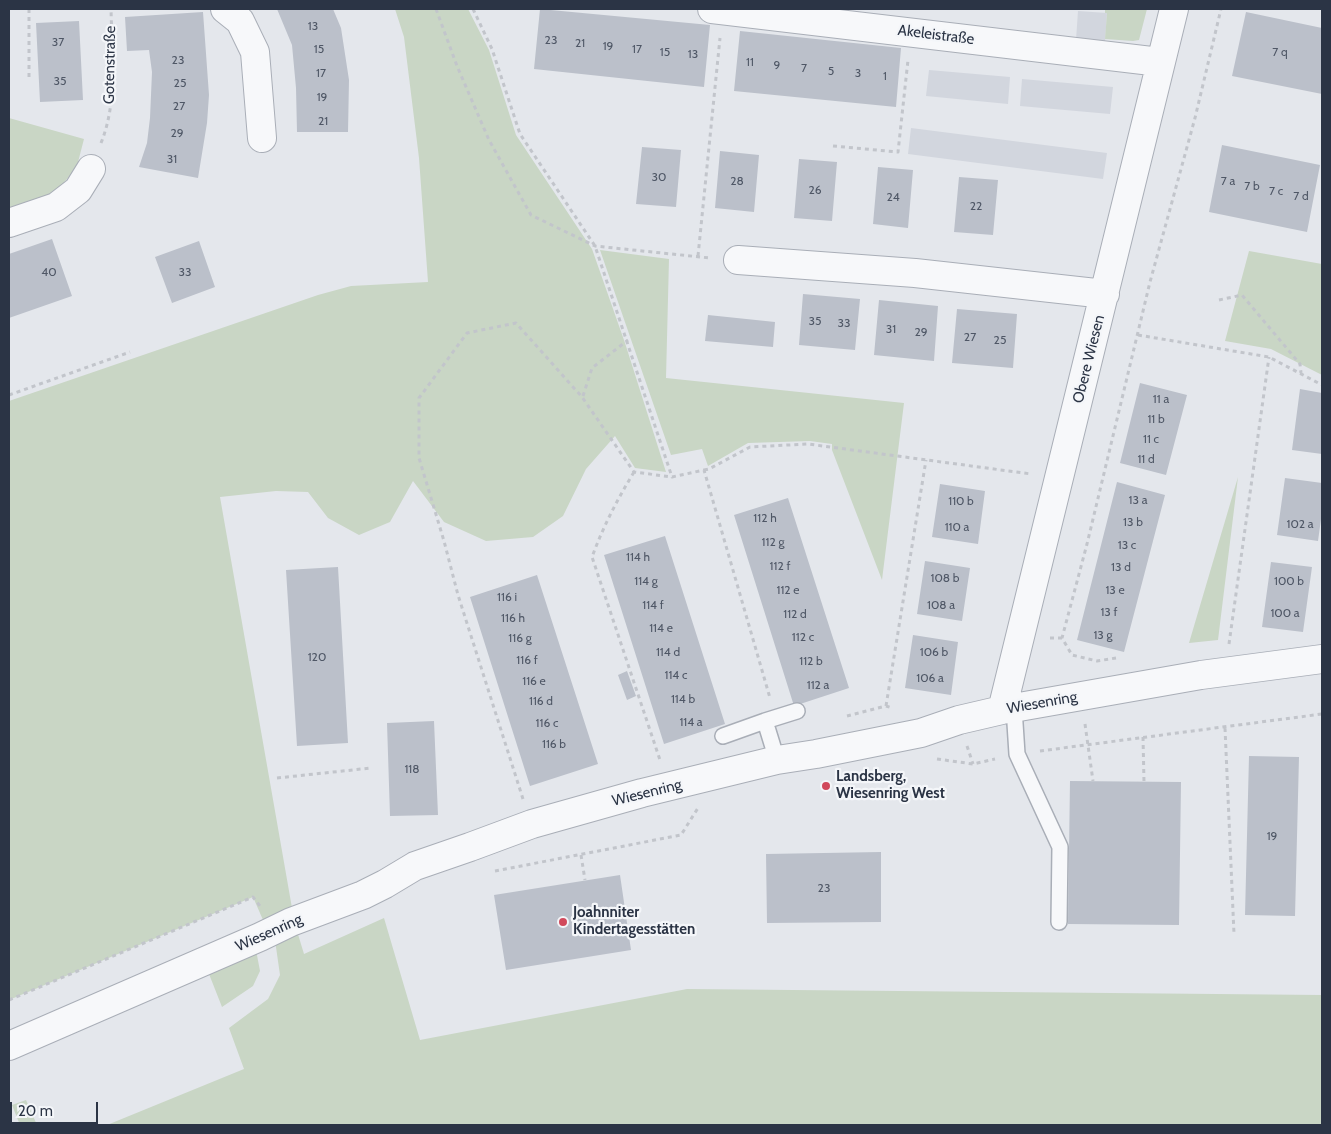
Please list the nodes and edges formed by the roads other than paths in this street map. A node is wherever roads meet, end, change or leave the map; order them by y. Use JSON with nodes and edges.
{"nodes":[{"id":1,"x":225,"y":9,"type":"edge"},
{"id":2,"x":717,"y":9,"type":"edge"},
{"id":3,"x":1174,"y":9,"type":"edge"},
{"id":4,"x":1160,"y":62,"type":"junction"},
{"id":5,"x":262,"y":138,"type":"dead end"},
{"id":6,"x":91,"y":169,"type":"road end"},
{"id":7,"x":9,"y":224,"type":"edge"},
{"id":8,"x":738,"y":260,"type":"road end"},
{"id":9,"x":1105,"y":294,"type":"junction"},
{"id":10,"x":1322,"y":659,"type":"edge"},
{"id":11,"x":1008,"y":709,"type":"junction"},
{"id":12,"x":797,"y":711,"type":"dead end"},
{"id":13,"x":765,"y":721,"type":"junction"},
{"id":14,"x":723,"y":736,"type":"dead end"},
{"id":15,"x":777,"y":760,"type":"junction"},
{"id":16,"x":1060,"y":922,"type":"dead end"},
{"id":17,"x":9,"y":1046,"type":"edge"}],
"edges":[{"from":1,"to":5,"type":"street"},
{"from":2,"to":4,"type":"street","name":"Akeleistraße"},
{"from":3,"to":4,"type":"street","name":"Obere Wiesen"},
{"from":4,"to":9,"type":"street","name":"Obere Wiesen"},
{"from":6,"to":7,"type":"street"},
{"from":8,"to":9,"type":"street"},
{"from":9,"to":11,"type":"street","name":"Obere Wiesen"},
{"from":10,"to":11,"type":"street","name":"Wiesenring"},
{"from":11,"to":15,"type":"street","name":"Wiesenring"},
{"from":11,"to":16,"type":"lane"},
{"from":12,"to":13,"type":"lane"},
{"from":13,"to":14,"type":"lane"},
{"from":13,"to":15,"type":"lane"},
{"from":15,"to":17,"type":"street","name":"Wiesenring"}]}
